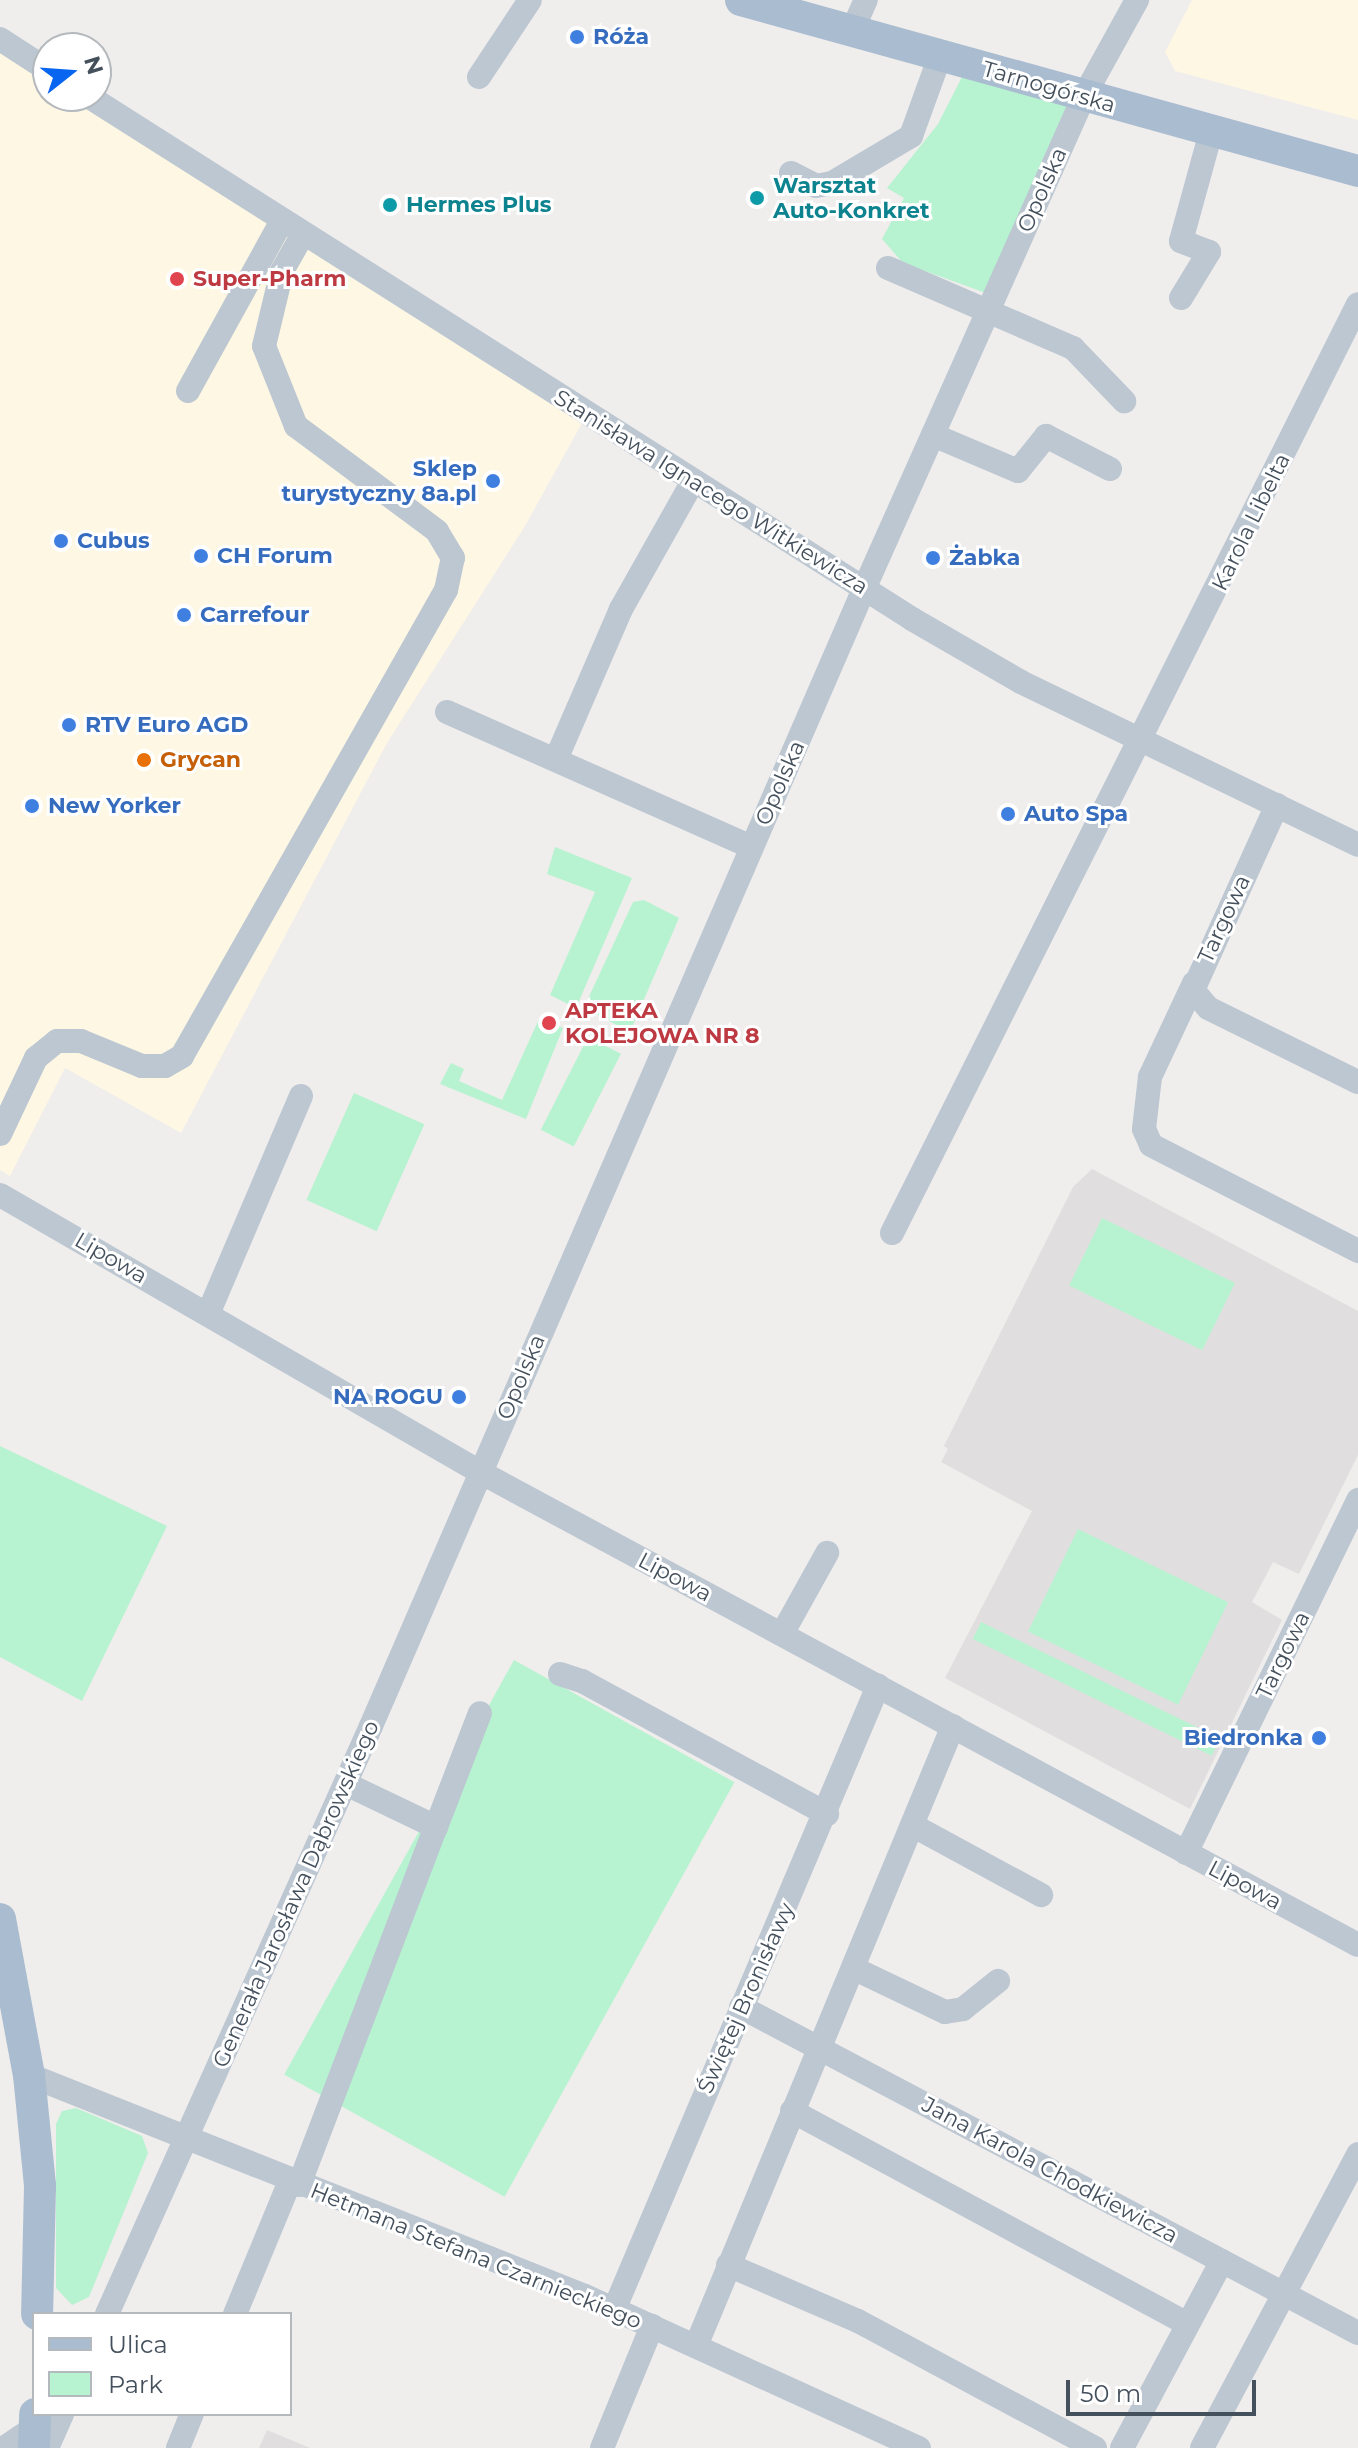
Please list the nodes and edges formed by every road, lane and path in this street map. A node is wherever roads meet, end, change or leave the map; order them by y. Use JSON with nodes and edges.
{"nodes":[{"id":1,"x":530,"y":0,"type":"edge"},
{"id":2,"x":741,"y":0,"type":"edge"},
{"id":3,"x":866,"y":0,"type":"edge"},
{"id":4,"x":1137,"y":0,"type":"edge"},
{"id":5,"x":852,"y":31,"type":"junction"},
{"id":6,"x":0,"y":39,"type":"edge"},
{"id":7,"x":940,"y":56,"type":"junction"},
{"id":8,"x":32,"y":60,"type":"edge"},
{"id":9,"x":479,"y":77,"type":"dead end"},
{"id":10,"x":1084,"y":96,"type":"junction"},
{"id":11,"x":112,"y":111,"type":"edge"},
{"id":12,"x":1211,"y":132,"type":"junction"},
{"id":13,"x":1358,"y":171,"type":"edge"},
{"id":14,"x":791,"y":173,"type":"dead end"},
{"id":15,"x":282,"y":221,"type":"junction"},
{"id":16,"x":303,"y":234,"type":"junction"},
{"id":17,"x":888,"y":268,"type":"dead end"},
{"id":18,"x":1181,"y":298,"type":"dead end"},
{"id":19,"x":1358,"y":304,"type":"edge"},
{"id":20,"x":989,"y":309,"type":"junction"},
{"id":21,"x":188,"y":391,"type":"dead end"},
{"id":22,"x":1124,"y":401,"type":"dead end"},
{"id":23,"x":933,"y":435,"type":"junction"},
{"id":24,"x":1110,"y":469,"type":"dead end"},
{"id":25,"x":693,"y":481,"type":"junction"},
{"id":26,"x":864,"y":589,"type":"junction"},
{"id":27,"x":447,"y":712,"type":"dead end"},
{"id":28,"x":1143,"y":740,"type":"junction"},
{"id":29,"x":557,"y":757,"type":"junction"},
{"id":30,"x":1277,"y":805,"type":"junction"},
{"id":31,"x":1358,"y":845,"type":"edge"},
{"id":32,"x":751,"y":847,"type":"junction"},
{"id":33,"x":1194,"y":983,"type":"junction"},
{"id":34,"x":1358,"y":1082,"type":"edge"},
{"id":35,"x":301,"y":1096,"type":"dead end"},
{"id":36,"x":0,"y":1134,"type":"edge"},
{"id":37,"x":0,"y":1195,"type":"edge"},
{"id":38,"x":892,"y":1233,"type":"dead end"},
{"id":39,"x":1358,"y":1251,"type":"edge"},
{"id":40,"x":208,"y":1314,"type":"junction"},
{"id":41,"x":480,"y":1472,"type":"junction"},
{"id":42,"x":1358,"y":1500,"type":"edge"},
{"id":43,"x":827,"y":1553,"type":"dead end"},
{"id":44,"x":782,"y":1634,"type":"junction"},
{"id":45,"x":560,"y":1674,"type":"dead end"},
{"id":46,"x":878,"y":1686,"type":"junction"},
{"id":47,"x":480,"y":1713,"type":"dead end"},
{"id":48,"x":953,"y":1726,"type":"junction"},
{"id":49,"x":346,"y":1784,"type":"junction"},
{"id":50,"x":827,"y":1814,"type":"junction"},
{"id":51,"x":912,"y":1825,"type":"junction"},
{"id":52,"x":436,"y":1827,"type":"junction"},
{"id":53,"x":1186,"y":1853,"type":"junction"},
{"id":54,"x":1041,"y":1895,"type":"dead end"},
{"id":55,"x":0,"y":1919,"type":"edge"},
{"id":56,"x":1358,"y":1945,"type":"edge"},
{"id":57,"x":855,"y":1969,"type":"junction"},
{"id":58,"x":998,"y":1981,"type":"dead end"},
{"id":59,"x":741,"y":2007,"type":"junction"},
{"id":60,"x":819,"y":2048,"type":"junction"},
{"id":61,"x":29,"y":2075,"type":"junction"},
{"id":62,"x":792,"y":2111,"type":"junction"},
{"id":63,"x":188,"y":2139,"type":"junction"},
{"id":64,"x":1358,"y":2154,"type":"edge"},
{"id":65,"x":295,"y":2183,"type":"junction"},
{"id":66,"x":1222,"y":2261,"type":"junction"},
{"id":67,"x":728,"y":2265,"type":"junction"},
{"id":68,"x":1283,"y":2295,"type":"junction"},
{"id":69,"x":614,"y":2310,"type":"junction"},
{"id":70,"x":37,"y":2312,"type":"edge"},
{"id":71,"x":108,"y":2312,"type":"edge"},
{"id":72,"x":236,"y":2312,"type":"edge"},
{"id":73,"x":1187,"y":2324,"type":"junction"},
{"id":74,"x":652,"y":2326,"type":"junction"},
{"id":75,"x":1358,"y":2333,"type":"edge"},
{"id":76,"x":696,"y":2346,"type":"junction"},
{"id":77,"x":191,"y":2416,"type":"edge"},
{"id":78,"x":43,"y":2430,"type":"edge"},
{"id":79,"x":4,"y":2448,"type":"edge"},
{"id":80,"x":178,"y":2448,"type":"edge"},
{"id":81,"x":602,"y":2448,"type":"edge"},
{"id":82,"x":919,"y":2448,"type":"edge"},
{"id":83,"x":1095,"y":2448,"type":"edge"},
{"id":84,"x":1122,"y":2448,"type":"edge"},
{"id":85,"x":1202,"y":2448,"type":"edge"}],
"edges":[{"from":1,"to":9,"type":"street"},
{"from":2,"to":5,"type":"main road","name":"Tarnogórska"},
{"from":3,"to":5,"type":"street"},
{"from":4,"to":10,"type":"street","name":"Opolska"},
{"from":5,"to":7,"type":"main road","name":"Tarnogórska"},
{"from":6,"to":8,"type":"street"},
{"from":7,"to":10,"type":"main road","name":"Tarnogórska"},
{"from":7,"to":14,"type":"street"},
{"from":10,"to":12,"type":"main road","name":"Tarnogórska"},
{"from":10,"to":20,"type":"street","name":"Opolska"},
{"from":11,"to":15,"type":"street","name":"Stanisława Ignacego Witkiewicza"},
{"from":12,"to":13,"type":"main road","name":"Tarnogórska"},
{"from":12,"to":18,"type":"street"},
{"from":15,"to":16,"type":"street","name":"Stanisława Ignacego Witkiewicza"},
{"from":15,"to":21,"type":"street"},
{"from":16,"to":25,"type":"street","name":"Stanisława Ignacego Witkiewicza"},
{"from":16,"to":36,"type":"street"},
{"from":17,"to":20,"type":"street"},
{"from":19,"to":28,"type":"street","name":"Karola Libelta"},
{"from":20,"to":22,"type":"street"},
{"from":20,"to":23,"type":"street","name":"Opolska"},
{"from":23,"to":24,"type":"street"},
{"from":23,"to":26,"type":"street","name":"Opolska"},
{"from":25,"to":26,"type":"street","name":"Stanisława Ignacego Witkiewicza"},
{"from":25,"to":29,"type":"street"},
{"from":26,"to":28,"type":"street","name":"Stanisława Ignacego Witkiewicza"},
{"from":26,"to":32,"type":"street","name":"Opolska"},
{"from":27,"to":29,"type":"street"},
{"from":28,"to":30,"type":"street","name":"Stanisława Ignacego Witkiewicza"},
{"from":28,"to":38,"type":"street","name":"Karola Libelta"},
{"from":29,"to":32,"type":"street"},
{"from":30,"to":31,"type":"street","name":"Stanisława Ignacego Witkiewicza"},
{"from":30,"to":33,"type":"street","name":"Targowa"},
{"from":32,"to":41,"type":"street","name":"Opolska"},
{"from":33,"to":34,"type":"street","name":"Targowa"},
{"from":33,"to":39,"type":"street"},
{"from":35,"to":40,"type":"street"},
{"from":37,"to":40,"type":"street","name":"Lipowa"},
{"from":40,"to":41,"type":"street","name":"Lipowa"},
{"from":41,"to":44,"type":"street","name":"Lipowa"},
{"from":41,"to":49,"type":"street","name":"Generała Jarosława Dąbrowskiego"},
{"from":42,"to":53,"type":"street","name":"Targowa"},
{"from":43,"to":44,"type":"street"},
{"from":44,"to":46,"type":"street","name":"Lipowa"},
{"from":45,"to":50,"type":"street"},
{"from":46,"to":48,"type":"street","name":"Lipowa"},
{"from":46,"to":50,"type":"street","name":"Świętej Bronisławy"},
{"from":47,"to":52,"type":"street"},
{"from":48,"to":51,"type":"street"},
{"from":48,"to":53,"type":"street","name":"Lipowa"},
{"from":49,"to":52,"type":"street"},
{"from":49,"to":63,"type":"street","name":"Generała Jarosława Dąbrowskiego"},
{"from":50,"to":59,"type":"street","name":"Świętej Bronisławy"},
{"from":51,"to":54,"type":"street"},
{"from":51,"to":57,"type":"street"},
{"from":52,"to":65,"type":"street"},
{"from":53,"to":56,"type":"street","name":"Lipowa"},
{"from":55,"to":61,"type":"main road"},
{"from":57,"to":58,"type":"street"},
{"from":57,"to":60,"type":"street"},
{"from":59,"to":60,"type":"street","name":"Jana Karola Chodkiewicza"},
{"from":59,"to":69,"type":"street","name":"Świętej Bronisławy"},
{"from":60,"to":62,"type":"street"},
{"from":60,"to":66,"type":"street","name":"Jana Karola Chodkiewicza"},
{"from":61,"to":63,"type":"street","name":"Hetmana Stefana Czarnieckiego"},
{"from":61,"to":70,"type":"main road"},
{"from":62,"to":67,"type":"street"},
{"from":62,"to":73,"type":"street"},
{"from":63,"to":65,"type":"street","name":"Hetmana Stefana Czarnieckiego"},
{"from":63,"to":71,"type":"street","name":"Generała Jarosława Dąbrowskiego"},
{"from":64,"to":68,"type":"street"},
{"from":65,"to":69,"type":"street","name":"Hetmana Stefana Czarnieckiego"},
{"from":65,"to":72,"type":"street"},
{"from":66,"to":68,"type":"street","name":"Jana Karola Chodkiewicza"},
{"from":66,"to":73,"type":"street"},
{"from":67,"to":76,"type":"street"},
{"from":67,"to":83,"type":"street"},
{"from":68,"to":75,"type":"street","name":"Jana Karola Chodkiewicza"},
{"from":68,"to":85,"type":"street"},
{"from":69,"to":74,"type":"street","name":"Hetmana Stefana Czarnieckiego"},
{"from":73,"to":84,"type":"street"},
{"from":74,"to":76,"type":"street","name":"Hetmana Stefana Czarnieckiego"},
{"from":74,"to":81,"type":"street"},
{"from":76,"to":82,"type":"street","name":"Hetmana Stefana Czarnieckiego"},
{"from":77,"to":80,"type":"street"},
{"from":78,"to":79,"type":"street"}]}
